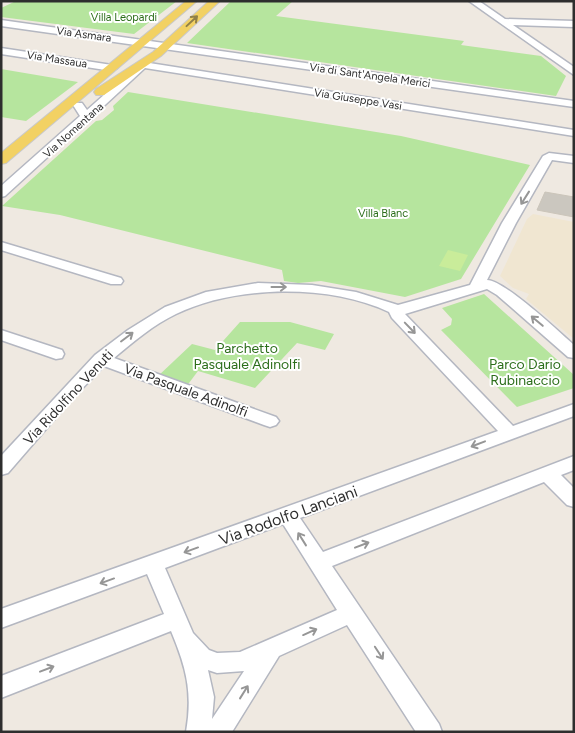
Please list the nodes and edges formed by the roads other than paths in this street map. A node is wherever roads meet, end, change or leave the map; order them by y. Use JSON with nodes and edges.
{"nodes":[{"id":1,"x":192,"y":1,"type":"edge"},
{"id":2,"x":215,"y":1,"type":"edge"},
{"id":3,"x":473,"y":1,"type":"edge"},
{"id":4,"x":504,"y":22,"type":"junction"},
{"id":5,"x":1,"y":23,"type":"edge"},
{"id":6,"x":574,"y":24,"type":"edge"},
{"id":7,"x":143,"y":42,"type":"junction"},
{"id":8,"x":167,"y":45,"type":"junction"},
{"id":9,"x":1,"y":51,"type":"edge"},
{"id":10,"x":561,"y":62,"type":"junction"},
{"id":11,"x":574,"y":64,"type":"edge"},
{"id":12,"x":143,"y":65,"type":"junction"},
{"id":13,"x":112,"y":68,"type":"junction"},
{"id":14,"x":574,"y":72,"type":"edge"},
{"id":15,"x":125,"y":83,"type":"junction"},
{"id":16,"x":105,"y":89,"type":"junction"},
{"id":17,"x":78,"y":105,"type":"junction"},
{"id":18,"x":572,"y":105,"type":"edge"},
{"id":19,"x":86,"y":118,"type":"junction"},
{"id":20,"x":52,"y":119,"type":"junction"},
{"id":21,"x":574,"y":133,"type":"edge"},
{"id":22,"x":549,"y":156,"type":"joint"},
{"id":23,"x":1,"y":160,"type":"edge"},
{"id":24,"x":574,"y":160,"type":"edge"},
{"id":25,"x":1,"y":193,"type":"edge"},
{"id":26,"x":1,"y":246,"type":"edge"},
{"id":27,"x":116,"y":281,"type":"dead end"},
{"id":28,"x":477,"y":286,"type":"junction"},
{"id":29,"x":397,"y":310,"type":"junction"},
{"id":30,"x":1,"y":335,"type":"edge"},
{"id":31,"x":574,"y":353,"type":"edge"},
{"id":32,"x":56,"y":354,"type":"dead end"},
{"id":33,"x":101,"y":359,"type":"junction"},
{"id":34,"x":574,"y":410,"type":"edge"},
{"id":35,"x":270,"y":421,"type":"dead end"},
{"id":36,"x":509,"y":432,"type":"junction"},
{"id":37,"x":574,"y":463,"type":"edge"},
{"id":38,"x":1,"y":468,"type":"edge"},
{"id":39,"x":548,"y":474,"type":"junction"},
{"id":40,"x":574,"y":500,"type":"edge"},
{"id":41,"x":287,"y":515,"type":"junction"},
{"id":42,"x":317,"y":563,"type":"junction"},
{"id":43,"x":153,"y":564,"type":"junction"},
{"id":44,"x":350,"y":614,"type":"junction"},
{"id":45,"x":1,"y":620,"type":"edge"},
{"id":46,"x":181,"y":629,"type":"junction"},
{"id":47,"x":270,"y":650,"type":"junction"},
{"id":48,"x":1,"y":686,"type":"edge"},
{"id":49,"x":198,"y":732,"type":"edge"},
{"id":50,"x":217,"y":732,"type":"edge"},
{"id":51,"x":430,"y":732,"type":"edge"}],
"edges":[{"from":1,"to":7,"type":"main road","name":"Via Nomentana"},
{"from":8,"to":2,"type":"main road","name":"Via Nomentana","one_way":true},
{"from":3,"to":4,"type":"street"},
{"from":4,"to":6,"type":"street"},
{"from":4,"to":10,"type":"street"},
{"from":5,"to":7,"type":"street","name":"Via Asmara"},
{"from":7,"to":8,"type":"street","name":"Via Asmara"},
{"from":7,"to":13,"type":"main road","name":"Via Nomentana"},
{"from":8,"to":12,"type":"main road","name":"Via Nomentana"},
{"from":8,"to":18,"type":"street","name":"Via di Sant'Angela Merici"},
{"from":9,"to":13,"type":"street","name":"Via Massaua"},
{"from":10,"to":11,"type":"street"},
{"from":10,"to":14,"type":"street"},
{"from":12,"to":15,"type":"street","name":"Via Nomentana"},
{"from":12,"to":16,"type":"main road","name":"Via Nomentana"},
{"from":12,"to":21,"type":"street","name":"Via Giuseppe Vasi"},
{"from":13,"to":20,"type":"main road","name":"Via Nomentana"},
{"from":15,"to":16,"type":"street"},
{"from":15,"to":19,"type":"street","name":"Via Nomentana"},
{"from":16,"to":17,"type":"main road","name":"Via Nomentana"},
{"from":17,"to":19,"type":"street"},
{"from":17,"to":20,"type":"main road","name":"Via Nomentana"},
{"from":19,"to":25,"type":"street","name":"Via Nomentana"},
{"from":20,"to":23,"type":"main road","name":"Via Nomentana"},
{"from":22,"to":24,"type":"street"},
{"from":22,"to":28,"type":"street","one_way":true},
{"from":26,"to":27,"type":"street"},
{"from":28,"to":29,"type":"street"},
{"from":31,"to":28,"type":"street","one_way":true},
{"from":33,"to":29,"type":"street","name":"Via Ridolfino Venuti","one_way":true},
{"from":29,"to":36,"type":"street","one_way":true},
{"from":30,"to":32,"type":"street"},
{"from":33,"to":35,"type":"street","name":"Via Pasquale Adinolfi"},
{"from":33,"to":38,"type":"street","name":"Via Ridolfino Venuti"},
{"from":34,"to":36,"type":"street","name":"Via Rodolfo Lanciani"},
{"from":36,"to":41,"type":"street","name":"Via Rodolfo Lanciani","one_way":true},
{"from":37,"to":39,"type":"street"},
{"from":39,"to":40,"type":"street"},
{"from":42,"to":39,"type":"street","one_way":true},
{"from":42,"to":41,"type":"street","one_way":true},
{"from":41,"to":43,"type":"street","name":"Via Rodolfo Lanciani","one_way":true},
{"from":42,"to":44,"type":"street"},
{"from":43,"to":45,"type":"street","name":"Via Rodolfo Lanciani","one_way":true},
{"from":43,"to":46,"type":"street"},
{"from":47,"to":44,"type":"street","one_way":true},
{"from":44,"to":51,"type":"street","one_way":true},
{"from":46,"to":47,"type":"street"},
{"from":48,"to":46,"type":"street","one_way":true},
{"from":46,"to":49,"type":"street"},
{"from":50,"to":47,"type":"street","one_way":true}]}
